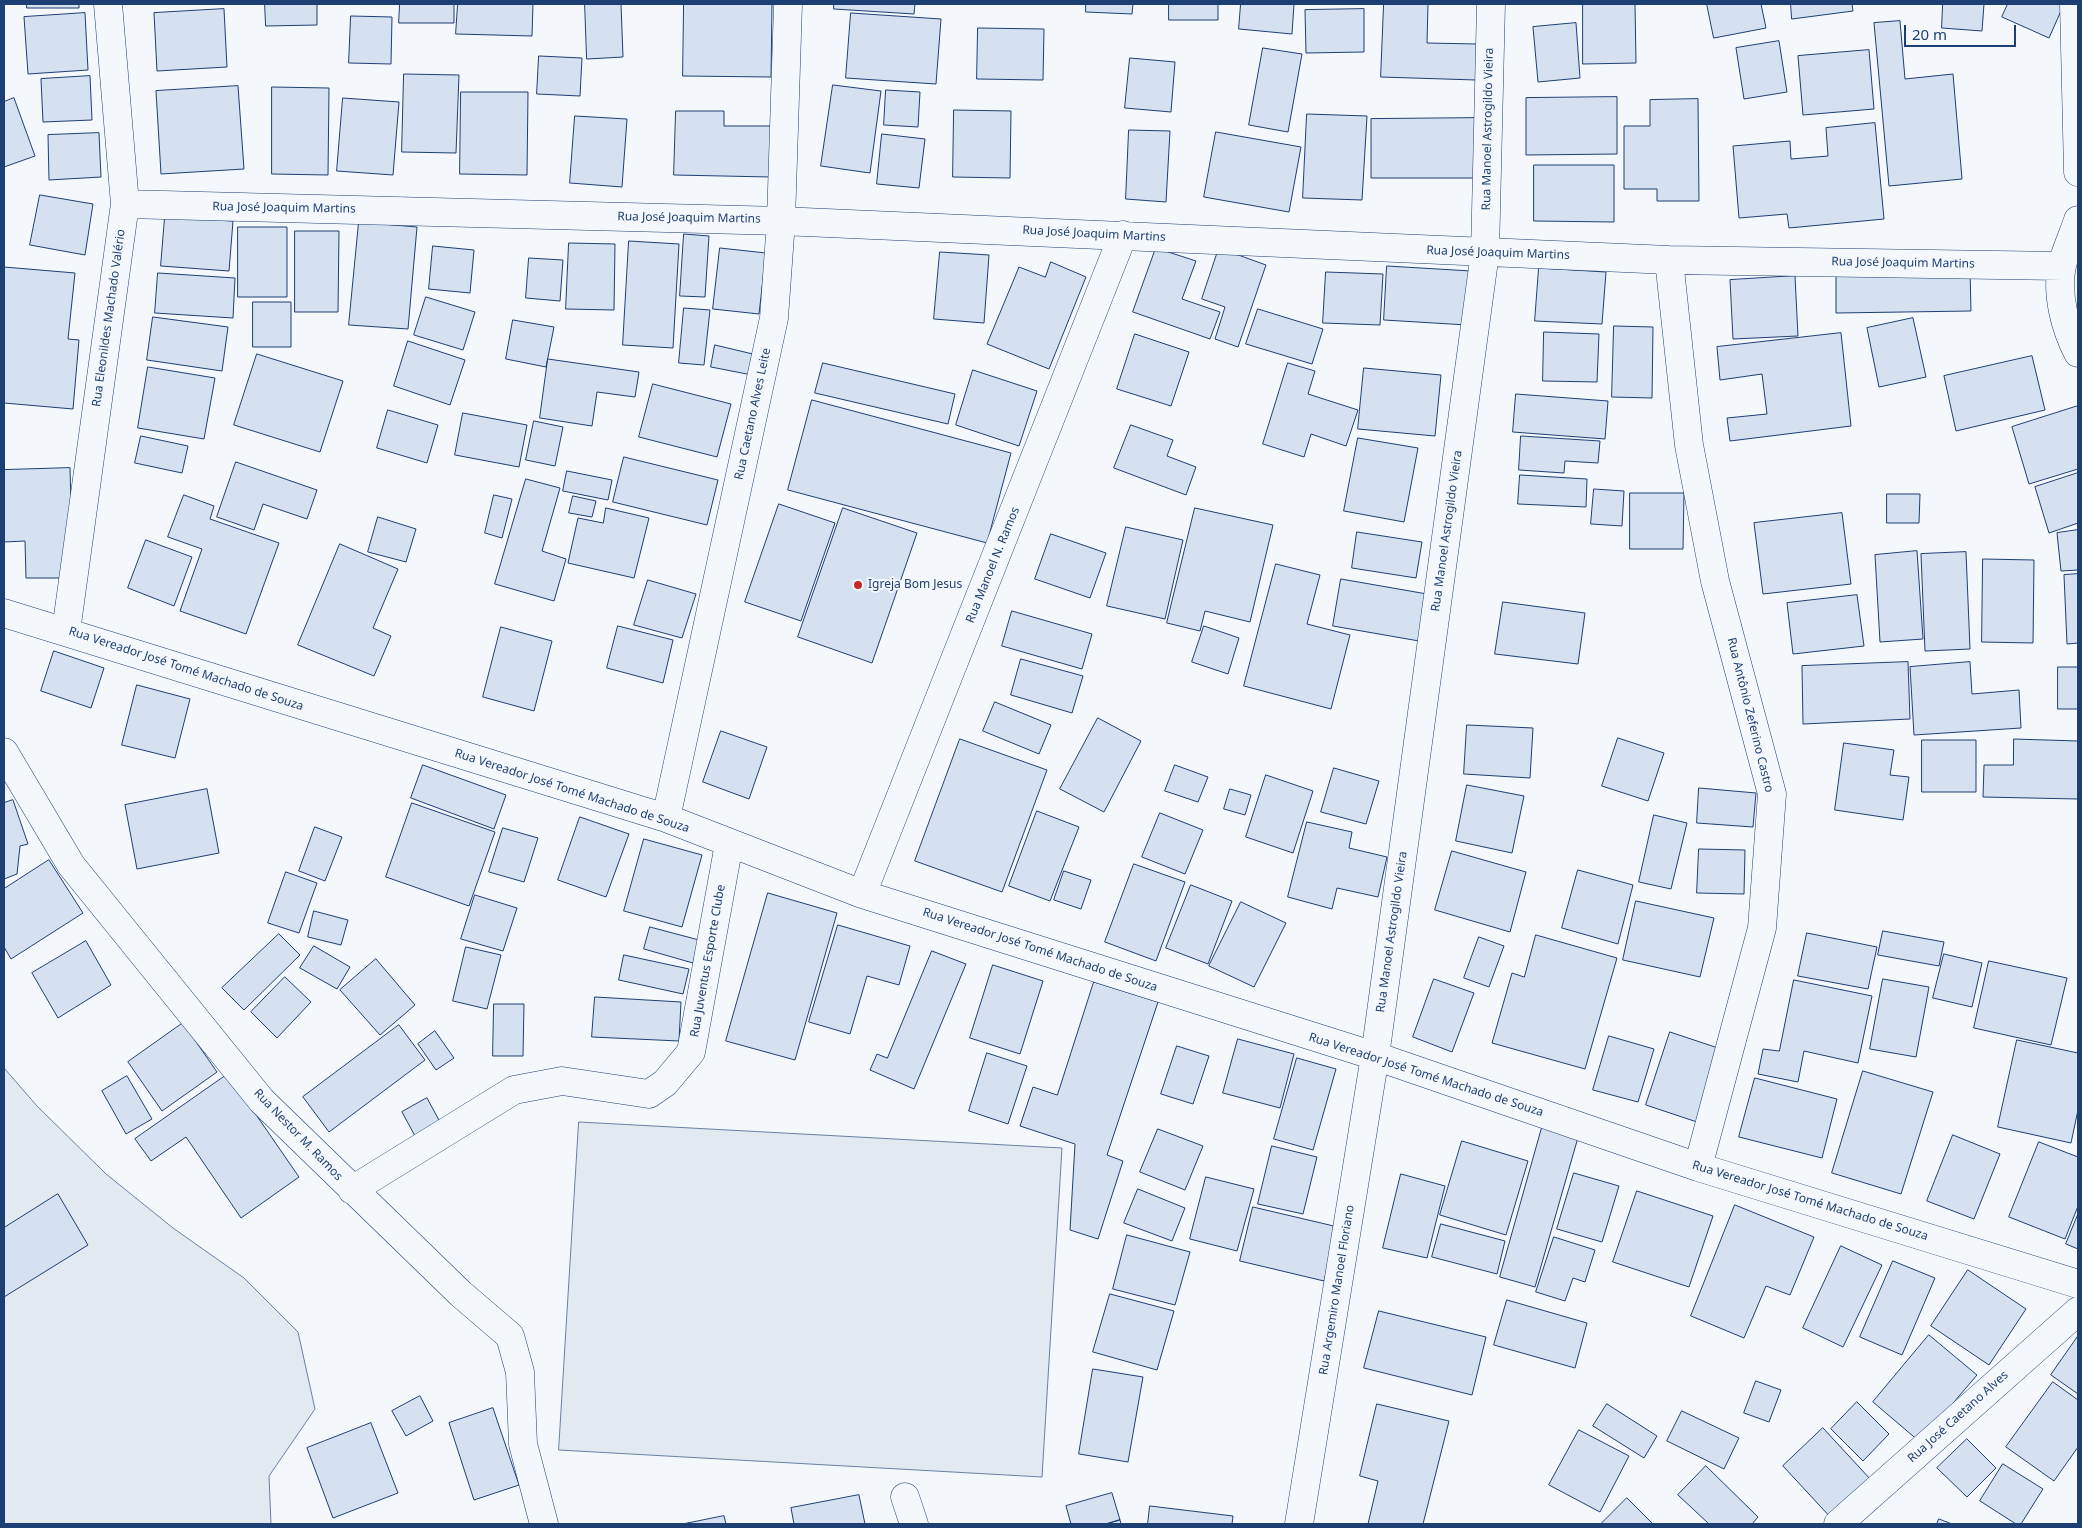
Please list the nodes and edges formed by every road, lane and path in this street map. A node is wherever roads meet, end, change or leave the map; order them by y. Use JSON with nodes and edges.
{"nodes":[{"id":1,"x":108,"y":4,"type":"edge"},
{"id":2,"x":788,"y":4,"type":"edge"},
{"id":3,"x":1491,"y":4,"type":"edge"},
{"id":4,"x":2074,"y":4,"type":"edge"},
{"id":5,"x":2078,"y":172,"type":"edge"},
{"id":6,"x":125,"y":204,"type":"junction"},
{"id":7,"x":2078,"y":220,"type":"edge"},
{"id":8,"x":781,"y":221,"type":"junction"},
{"id":9,"x":1123,"y":235,"type":"junction"},
{"id":10,"x":1485,"y":253,"type":"junction"},
{"id":11,"x":1669,"y":260,"type":"junction"},
{"id":12,"x":2062,"y":266,"type":"junction"},
{"id":13,"x":2078,"y":353,"type":"edge"},
{"id":14,"x":4,"y":613,"type":"edge"},
{"id":15,"x":66,"y":631,"type":"junction"},
{"id":16,"x":4,"y":752,"type":"edge"},
{"id":17,"x":666,"y":818,"type":"junction"},
{"id":18,"x":728,"y":844,"type":"junction"},
{"id":19,"x":862,"y":894,"type":"junction"},
{"id":20,"x":1375,"y":1056,"type":"junction"},
{"id":21,"x":1698,"y":1167,"type":"junction"},
{"id":22,"x":352,"y":1190,"type":"junction"},
{"id":23,"x":2078,"y":1284,"type":"edge"},
{"id":24,"x":2078,"y":1310,"type":"edge"},
{"id":25,"x":905,"y":1497,"type":"dead end"},
{"id":26,"x":544,"y":1524,"type":"edge"},
{"id":27,"x":914,"y":1524,"type":"edge"},
{"id":28,"x":1299,"y":1524,"type":"edge"},
{"id":29,"x":1838,"y":1524,"type":"edge"}],
"edges":[{"from":1,"to":6,"type":"street","name":"Rua Eleonildes Machado Valério"},
{"from":2,"to":8,"type":"street","name":"Rua Caetano Alves Leite"},
{"from":3,"to":10,"type":"street","name":"Rua Manoel Astrogildo Vieira"},
{"from":4,"to":5,"type":"street"},
{"from":6,"to":8,"type":"street","name":"Rua José Joaquim Martins"},
{"from":6,"to":15,"type":"street","name":"Rua Eleonildes Machado Valério"},
{"from":7,"to":12,"type":"street"},
{"from":8,"to":9,"type":"street","name":"Rua José Joaquim Martins"},
{"from":8,"to":17,"type":"street","name":"Rua Caetano Alves Leite"},
{"from":9,"to":10,"type":"street","name":"Rua José Joaquim Martins"},
{"from":9,"to":19,"type":"street","name":"Rua Manoel N. Ramos"},
{"from":10,"to":11,"type":"street","name":"Rua José Joaquim Martins"},
{"from":10,"to":20,"type":"street","name":"Rua Manoel Astrogildo Vieira"},
{"from":11,"to":12,"type":"street","name":"Rua José Joaquim Martins"},
{"from":11,"to":21,"type":"street","name":"Rua Antônio Zeferino Castro"},
{"from":12,"to":13,"type":"street"},
{"from":14,"to":15,"type":"street","name":"Rua Vereador José Tomé Machado de Souza"},
{"from":15,"to":17,"type":"street","name":"Rua Vereador José Tomé Machado de Souza"},
{"from":16,"to":22,"type":"street","name":"Rua Nestor M. Ramos"},
{"from":17,"to":18,"type":"street","name":"Rua Vereador José Tomé Machado de Souza"},
{"from":18,"to":19,"type":"street","name":"Rua Vereador José Tomé Machado de Souza"},
{"from":18,"to":22,"type":"street","name":"Rua Juventus Esporte Clube"},
{"from":19,"to":20,"type":"street","name":"Rua Vereador José Tomé Machado de Souza"},
{"from":20,"to":21,"type":"street","name":"Rua Vereador José Tomé Machado de Souza"},
{"from":20,"to":28,"type":"street","name":"Rua Argemiro Manoel Floriano"},
{"from":21,"to":23,"type":"street","name":"Rua Vereador José Tomé Machado de Souza"},
{"from":22,"to":26,"type":"street","name":"Rua Nestor M. Ramos"},
{"from":24,"to":29,"type":"street","name":"Rua José Caetano Alves"},
{"from":25,"to":27,"type":"street"}]}
